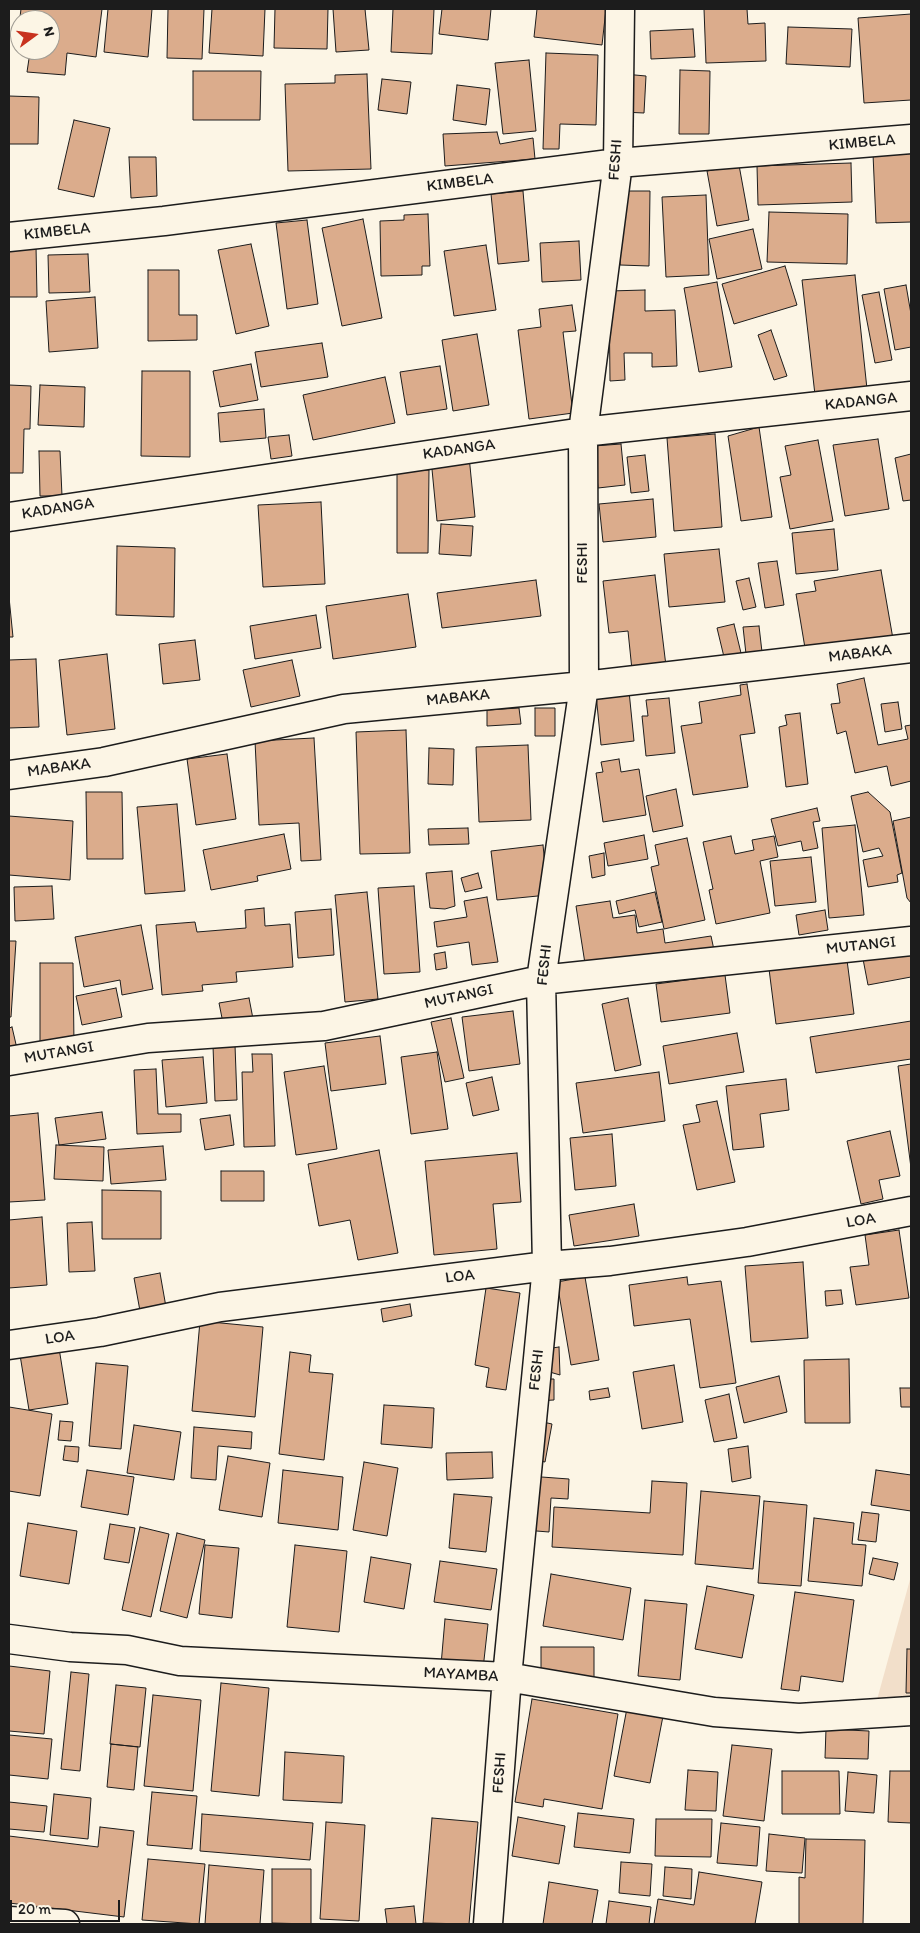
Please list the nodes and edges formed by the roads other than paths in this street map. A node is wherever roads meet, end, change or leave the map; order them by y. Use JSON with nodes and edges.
{"nodes":[{"id":1,"x":620,"y":9,"type":"edge"},
{"id":2,"x":911,"y":139,"type":"edge"},
{"id":3,"x":618,"y":163,"type":"junction"},
{"id":4,"x":9,"y":237,"type":"edge"},
{"id":5,"x":911,"y":396,"type":"edge"},
{"id":6,"x":583,"y":432,"type":"junction"},
{"id":7,"x":9,"y":517,"type":"edge"},
{"id":8,"x":911,"y":648,"type":"edge"},
{"id":9,"x":584,"y":686,"type":"junction"},
{"id":10,"x":9,"y":775,"type":"edge"},
{"id":11,"x":911,"y":941,"type":"edge"},
{"id":12,"x":541,"y":980,"type":"junction"},
{"id":13,"x":9,"y":1061,"type":"edge"},
{"id":14,"x":911,"y":1211,"type":"edge"},
{"id":15,"x":547,"y":1266,"type":"junction"},
{"id":16,"x":9,"y":1345,"type":"edge"},
{"id":17,"x":9,"y":1639,"type":"edge"},
{"id":18,"x":507,"y":1677,"type":"junction"},
{"id":19,"x":911,"y":1712,"type":"edge"},
{"id":20,"x":9,"y":1921,"type":"edge"},
{"id":21,"x":66,"y":1924,"type":"edge"},
{"id":22,"x":488,"y":1924,"type":"edge"}],
"edges":[{"from":1,"to":3,"type":"street","name":"FESHI"},
{"from":2,"to":3,"type":"street","name":"KIMBELA"},
{"from":3,"to":4,"type":"street","name":"KIMBELA"},
{"from":3,"to":6,"type":"street","name":"FESHI"},
{"from":5,"to":6,"type":"street","name":"KADANGA"},
{"from":6,"to":7,"type":"street","name":"KADANGA"},
{"from":6,"to":9,"type":"street","name":"FESHI"},
{"from":8,"to":9,"type":"street","name":"MABAKA"},
{"from":9,"to":10,"type":"street","name":"MABAKA"},
{"from":9,"to":12,"type":"street","name":"FESHI"},
{"from":11,"to":12,"type":"street","name":"MUTANGI"},
{"from":12,"to":13,"type":"street","name":"MUTANGI"},
{"from":12,"to":15,"type":"street","name":"FESHI"},
{"from":14,"to":15,"type":"street","name":"LOA"},
{"from":15,"to":16,"type":"street","name":"LOA"},
{"from":15,"to":18,"type":"street","name":"FESHI"},
{"from":17,"to":18,"type":"street","name":"MAYAMBA"},
{"from":18,"to":19,"type":"street","name":"MAYAMBA"},
{"from":18,"to":22,"type":"street","name":"FESHI"},
{"from":20,"to":21,"type":"street"}]}
